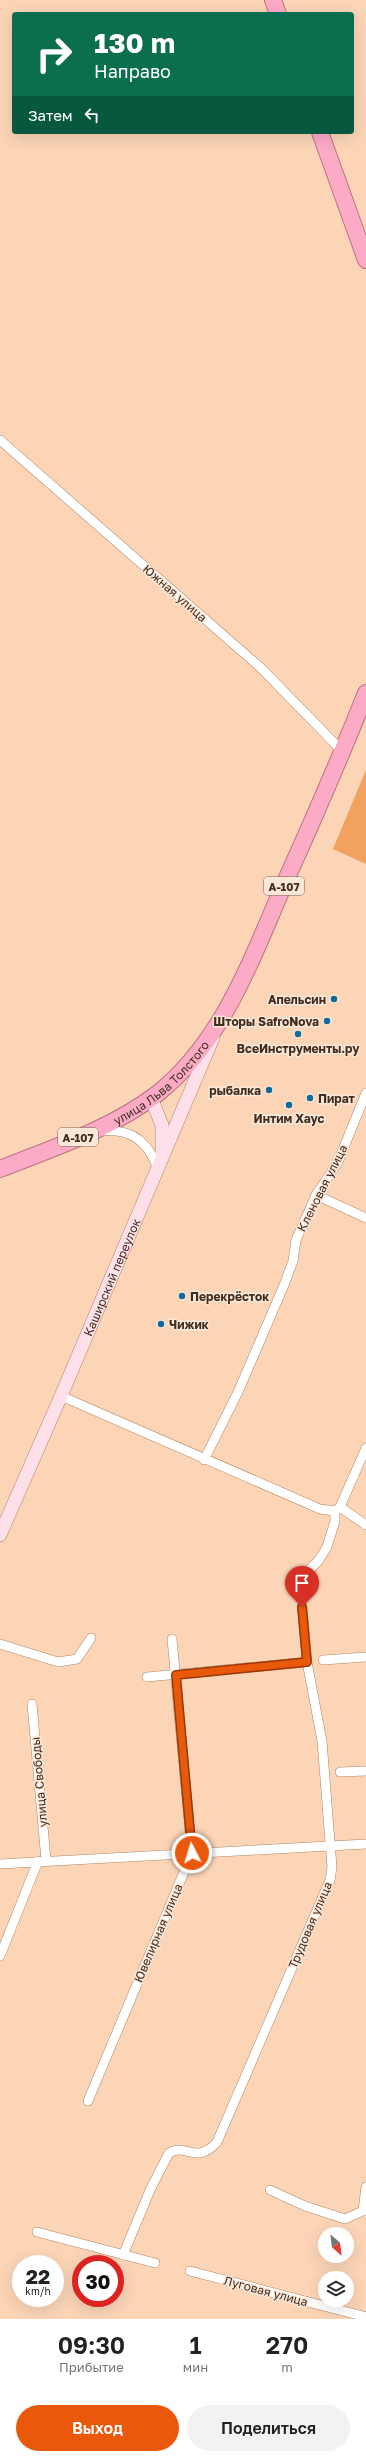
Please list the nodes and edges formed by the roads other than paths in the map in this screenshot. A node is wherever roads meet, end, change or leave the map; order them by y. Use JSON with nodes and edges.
{"nodes":[{"id":1,"x":273,"y":0,"type":"edge"},
{"id":2,"x":277,"y":12,"type":"edge"},
{"id":3,"x":321,"y":134,"type":"edge"},
{"id":4,"x":366,"y":260,"type":"edge"},
{"id":5,"x":0,"y":440,"type":"edge"},
{"id":6,"x":366,"y":693,"type":"edge"},
{"id":7,"x":343,"y":752,"type":"junction"},
{"id":8,"x":222,"y":1018,"type":"junction"},
{"id":9,"x":366,"y":1093,"type":"edge"},
{"id":10,"x":151,"y":1098,"type":"junction"},
{"id":11,"x":91,"y":1132,"type":"junction"},
{"id":12,"x":0,"y":1169,"type":"edge"},
{"id":13,"x":158,"y":1170,"type":"junction"},
{"id":14,"x":316,"y":1195,"type":"junction"},
{"id":15,"x":366,"y":1218,"type":"edge"},
{"id":16,"x":61,"y":1396,"type":"junction"},
{"id":17,"x":366,"y":1448,"type":"edge"},
{"id":18,"x":204,"y":1460,"type":"junction"},
{"id":19,"x":337,"y":1509,"type":"junction"},
{"id":20,"x":366,"y":1525,"type":"edge"},
{"id":21,"x":0,"y":1535,"type":"edge"},
{"id":22,"x":92,"y":1638,"type":"dead end"},
{"id":23,"x":172,"y":1639,"type":"dead end"},
{"id":24,"x":0,"y":1644,"type":"edge"},
{"id":25,"x":366,"y":1657,"type":"edge"},
{"id":26,"x":323,"y":1660,"type":"dead end"},
{"id":27,"x":307,"y":1662,"type":"junction"},
{"id":28,"x":176,"y":1675,"type":"junction"},
{"id":29,"x":147,"y":1677,"type":"dead end"},
{"id":30,"x":32,"y":1704,"type":"dead end"},
{"id":31,"x":366,"y":1771,"type":"edge"},
{"id":32,"x":340,"y":1772,"type":"dead end"},
{"id":33,"x":366,"y":1844,"type":"edge"},
{"id":34,"x":331,"y":1845,"type":"junction"},
{"id":35,"x":192,"y":1853,"type":"junction"},
{"id":36,"x":42,"y":1860,"type":"junction"},
{"id":37,"x":0,"y":1864,"type":"edge"},
{"id":38,"x":0,"y":1956,"type":"edge"},
{"id":39,"x":88,"y":2101,"type":"dead end"},
{"id":40,"x":366,"y":2187,"type":"edge"},
{"id":41,"x":270,"y":2190,"type":"dead end"},
{"id":42,"x":37,"y":2232,"type":"dead end"},
{"id":43,"x":123,"y":2255,"type":"joint"},
{"id":44,"x":124,"y":2255,"type":"edge"},
{"id":45,"x":155,"y":2263,"type":"dead end"},
{"id":46,"x":190,"y":2271,"type":"dead end"},
{"id":47,"x":366,"y":2317,"type":"edge"}],
"edges":[{"from":1,"to":2,"type":"highway"},
{"from":3,"to":4,"type":"highway"},
{"from":5,"to":7,"type":"street","name":"Южная улица"},
{"from":6,"to":7,"type":"highway","number":"А-107"},
{"from":7,"to":8,"type":"highway","number":"А-107"},
{"from":8,"to":10,"type":"highway","name":"улица Льва Толстого","number":"А-107"},
{"from":8,"to":13,"type":"main road","name":"Каширский переулок"},
{"from":9,"to":14,"type":"street","name":"Кленовая улица"},
{"from":10,"to":11,"type":"highway","name":"улица Льва Толстого","number":"А-107"},
{"from":10,"to":13,"type":"main road"},
{"from":11,"to":12,"type":"highway","name":"улица Льва Толстого","number":"А-107"},
{"from":11,"to":13,"type":"street"},
{"from":13,"to":16,"type":"main road","name":"Каширский переулок"},
{"from":14,"to":15,"type":"street"},
{"from":14,"to":18,"type":"street","name":"Кленовая улица"},
{"from":16,"to":18,"type":"street"},
{"from":16,"to":21,"type":"main road","name":"Каширский переулок"},
{"from":17,"to":19,"type":"street"},
{"from":18,"to":19,"type":"street"},
{"from":19,"to":20,"type":"street"},
{"from":19,"to":27,"type":"street","name":"Трудовая улица"},
{"from":22,"to":24,"type":"street"},
{"from":23,"to":28,"type":"street","name":"Ювелирная улица"},
{"from":25,"to":26,"type":"street"},
{"from":27,"to":28,"type":"street"},
{"from":27,"to":34,"type":"street","name":"Трудовая улица"},
{"from":28,"to":29,"type":"street"},
{"from":28,"to":35,"type":"street","name":"Ювелирная улица"},
{"from":30,"to":36,"type":"street","name":"улица Свободы"},
{"from":31,"to":32,"type":"street"},
{"from":33,"to":34,"type":"street"},
{"from":34,"to":35,"type":"street"},
{"from":34,"to":43,"type":"street","name":"Трудовая улица"},
{"from":35,"to":36,"type":"street"},
{"from":35,"to":39,"type":"street","name":"Ювелирная улица"},
{"from":36,"to":37,"type":"street"},
{"from":36,"to":38,"type":"street","name":"улица Свободы"},
{"from":40,"to":41,"type":"street"},
{"from":42,"to":43,"type":"street"},
{"from":44,"to":45,"type":"street"},
{"from":46,"to":47,"type":"street","name":"Луговая улица"}]}
